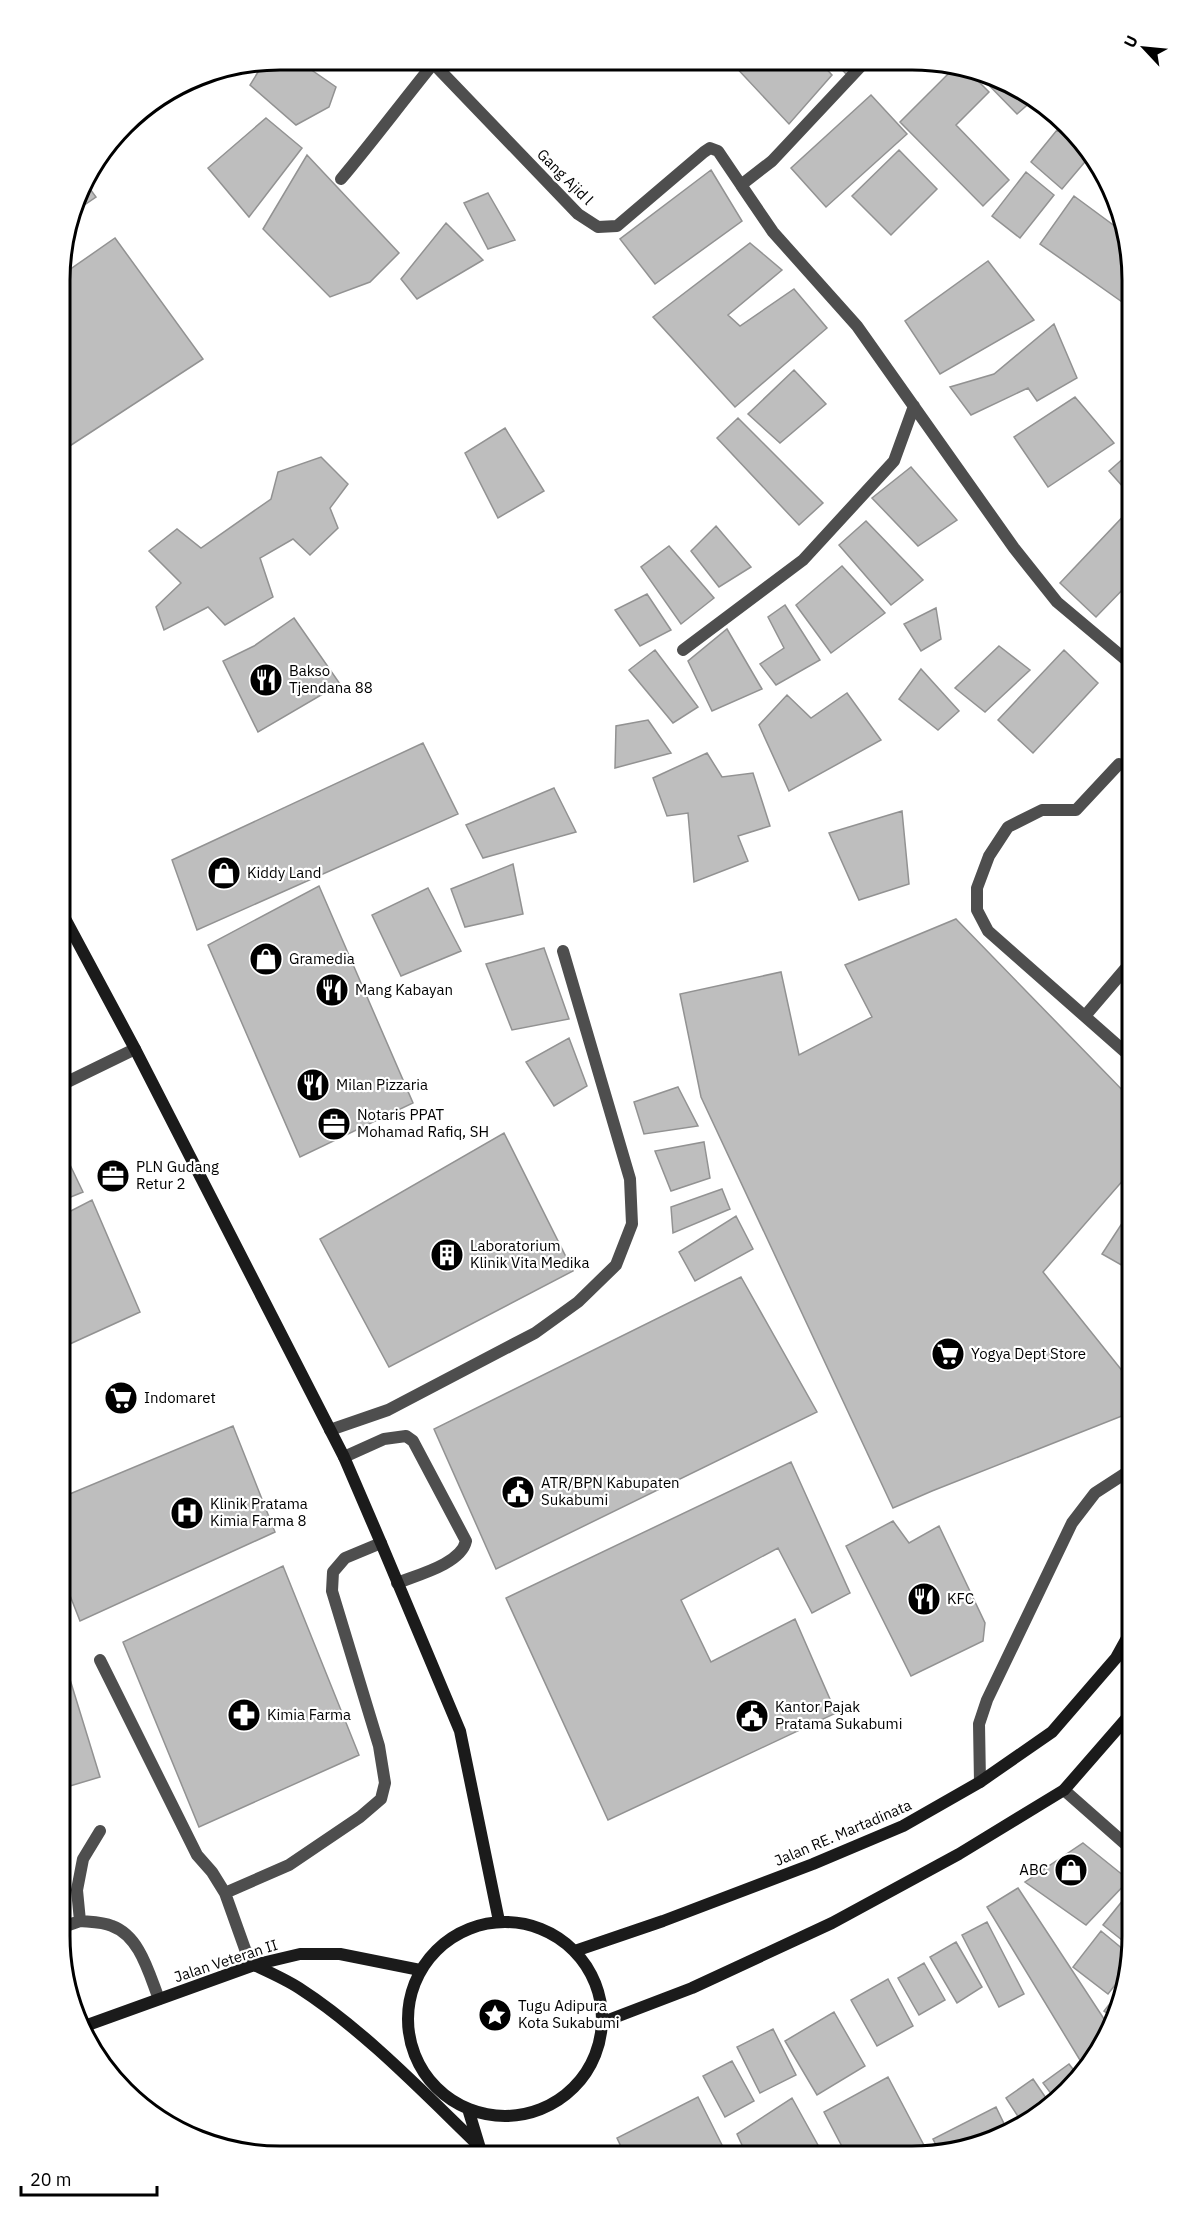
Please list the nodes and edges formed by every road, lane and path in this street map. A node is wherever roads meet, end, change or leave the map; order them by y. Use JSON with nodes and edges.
{"nodes":[{"id":1,"x":857,"y":70,"type":"edge"},
{"id":2,"x":426,"y":71,"type":"edge"},
{"id":3,"x":439,"y":71,"type":"edge"},
{"id":4,"x":341,"y":178,"type":"dead end"},
{"id":5,"x":741,"y":185,"type":"junction"},
{"id":6,"x":914,"y":406,"type":"junction"},
{"id":7,"x":683,"y":650,"type":"dead end"},
{"id":8,"x":1122,"y":656,"type":"edge"},
{"id":9,"x":1119,"y":764,"type":"dead end"},
{"id":10,"x":70,"y":928,"type":"edge"},
{"id":11,"x":563,"y":951,"type":"dead end"},
{"id":12,"x":1122,"y":973,"type":"edge"},
{"id":13,"x":1084,"y":1016,"type":"junction"},
{"id":14,"x":135,"y":1049,"type":"junction"},
{"id":15,"x":1122,"y":1049,"type":"edge"},
{"id":16,"x":70,"y":1081,"type":"edge"},
{"id":17,"x":330,"y":1430,"type":"junction"},
{"id":18,"x":344,"y":1457,"type":"junction"},
{"id":19,"x":1121,"y":1476,"type":"edge"},
{"id":20,"x":381,"y":1543,"type":"junction"},
{"id":21,"x":397,"y":1583,"type":"junction"},
{"id":22,"x":1121,"y":1649,"type":"edge"},
{"id":23,"x":100,"y":1660,"type":"dead end"},
{"id":24,"x":1121,"y":1725,"type":"edge"},
{"id":25,"x":980,"y":1782,"type":"junction"},
{"id":26,"x":1064,"y":1790,"type":"junction"},
{"id":27,"x":100,"y":1831,"type":"dead end"},
{"id":28,"x":1121,"y":1840,"type":"edge"},
{"id":29,"x":225,"y":1893,"type":"junction"},
{"id":30,"x":80,"y":1921,"type":"junction"},
{"id":31,"x":499,"y":1921,"type":"junction"},
{"id":32,"x":70,"y":1924,"type":"edge"},
{"id":33,"x":575,"y":1951,"type":"junction"},
{"id":34,"x":254,"y":1965,"type":"junction"},
{"id":35,"x":420,"y":1970,"type":"junction"},
{"id":36,"x":159,"y":1999,"type":"junction"},
{"id":37,"x":603,"y":2022,"type":"junction"},
{"id":38,"x":90,"y":2024,"type":"edge"},
{"id":39,"x":469,"y":2112,"type":"junction"},
{"id":40,"x":476,"y":2145,"type":"edge"},
{"id":41,"x":479,"y":2145,"type":"edge"}],
"edges":[{"from":1,"to":5,"type":"street"},
{"from":2,"to":4,"type":"street"},
{"from":3,"to":5,"type":"street","name":"Gang Ajid l"},
{"from":5,"to":6,"type":"street"},
{"from":6,"to":7,"type":"street"},
{"from":6,"to":8,"type":"street"},
{"from":9,"to":13,"type":"street"},
{"from":10,"to":14,"type":"main road"},
{"from":11,"to":17,"type":"street"},
{"from":12,"to":13,"type":"street"},
{"from":13,"to":15,"type":"street"},
{"from":14,"to":16,"type":"street"},
{"from":14,"to":17,"type":"main road"},
{"from":17,"to":18,"type":"main road"},
{"from":18,"to":20,"type":"main road"},
{"from":18,"to":21,"type":"street"},
{"from":19,"to":25,"type":"street"},
{"from":20,"to":21,"type":"main road"},
{"from":20,"to":29,"type":"street"},
{"from":21,"to":31,"type":"main road"},
{"from":22,"to":25,"type":"main road","name":"Jalan RE. Martadinata"},
{"from":23,"to":29,"type":"street"},
{"from":24,"to":26,"type":"main road"},
{"from":25,"to":33,"type":"main road","name":"Jalan RE. Martadinata"},
{"from":26,"to":28,"type":"street"},
{"from":26,"to":37,"type":"main road"},
{"from":27,"to":30,"type":"street"},
{"from":29,"to":34,"type":"street"},
{"from":30,"to":32,"type":"street"},
{"from":30,"to":36,"type":"street"},
{"from":31,"to":33,"type":"main road"},
{"from":31,"to":35,"type":"main road"},
{"from":33,"to":37,"type":"main road"},
{"from":34,"to":35,"type":"main road","name":"Jalan Veteran II"},
{"from":34,"to":36,"type":"main road","name":"Jalan Veteran II"},
{"from":34,"to":40,"type":"main road"},
{"from":35,"to":39,"type":"main road"},
{"from":36,"to":38,"type":"main road","name":"Jalan Veteran II"},
{"from":37,"to":39,"type":"main road"},
{"from":39,"to":41,"type":"main road"}]}
